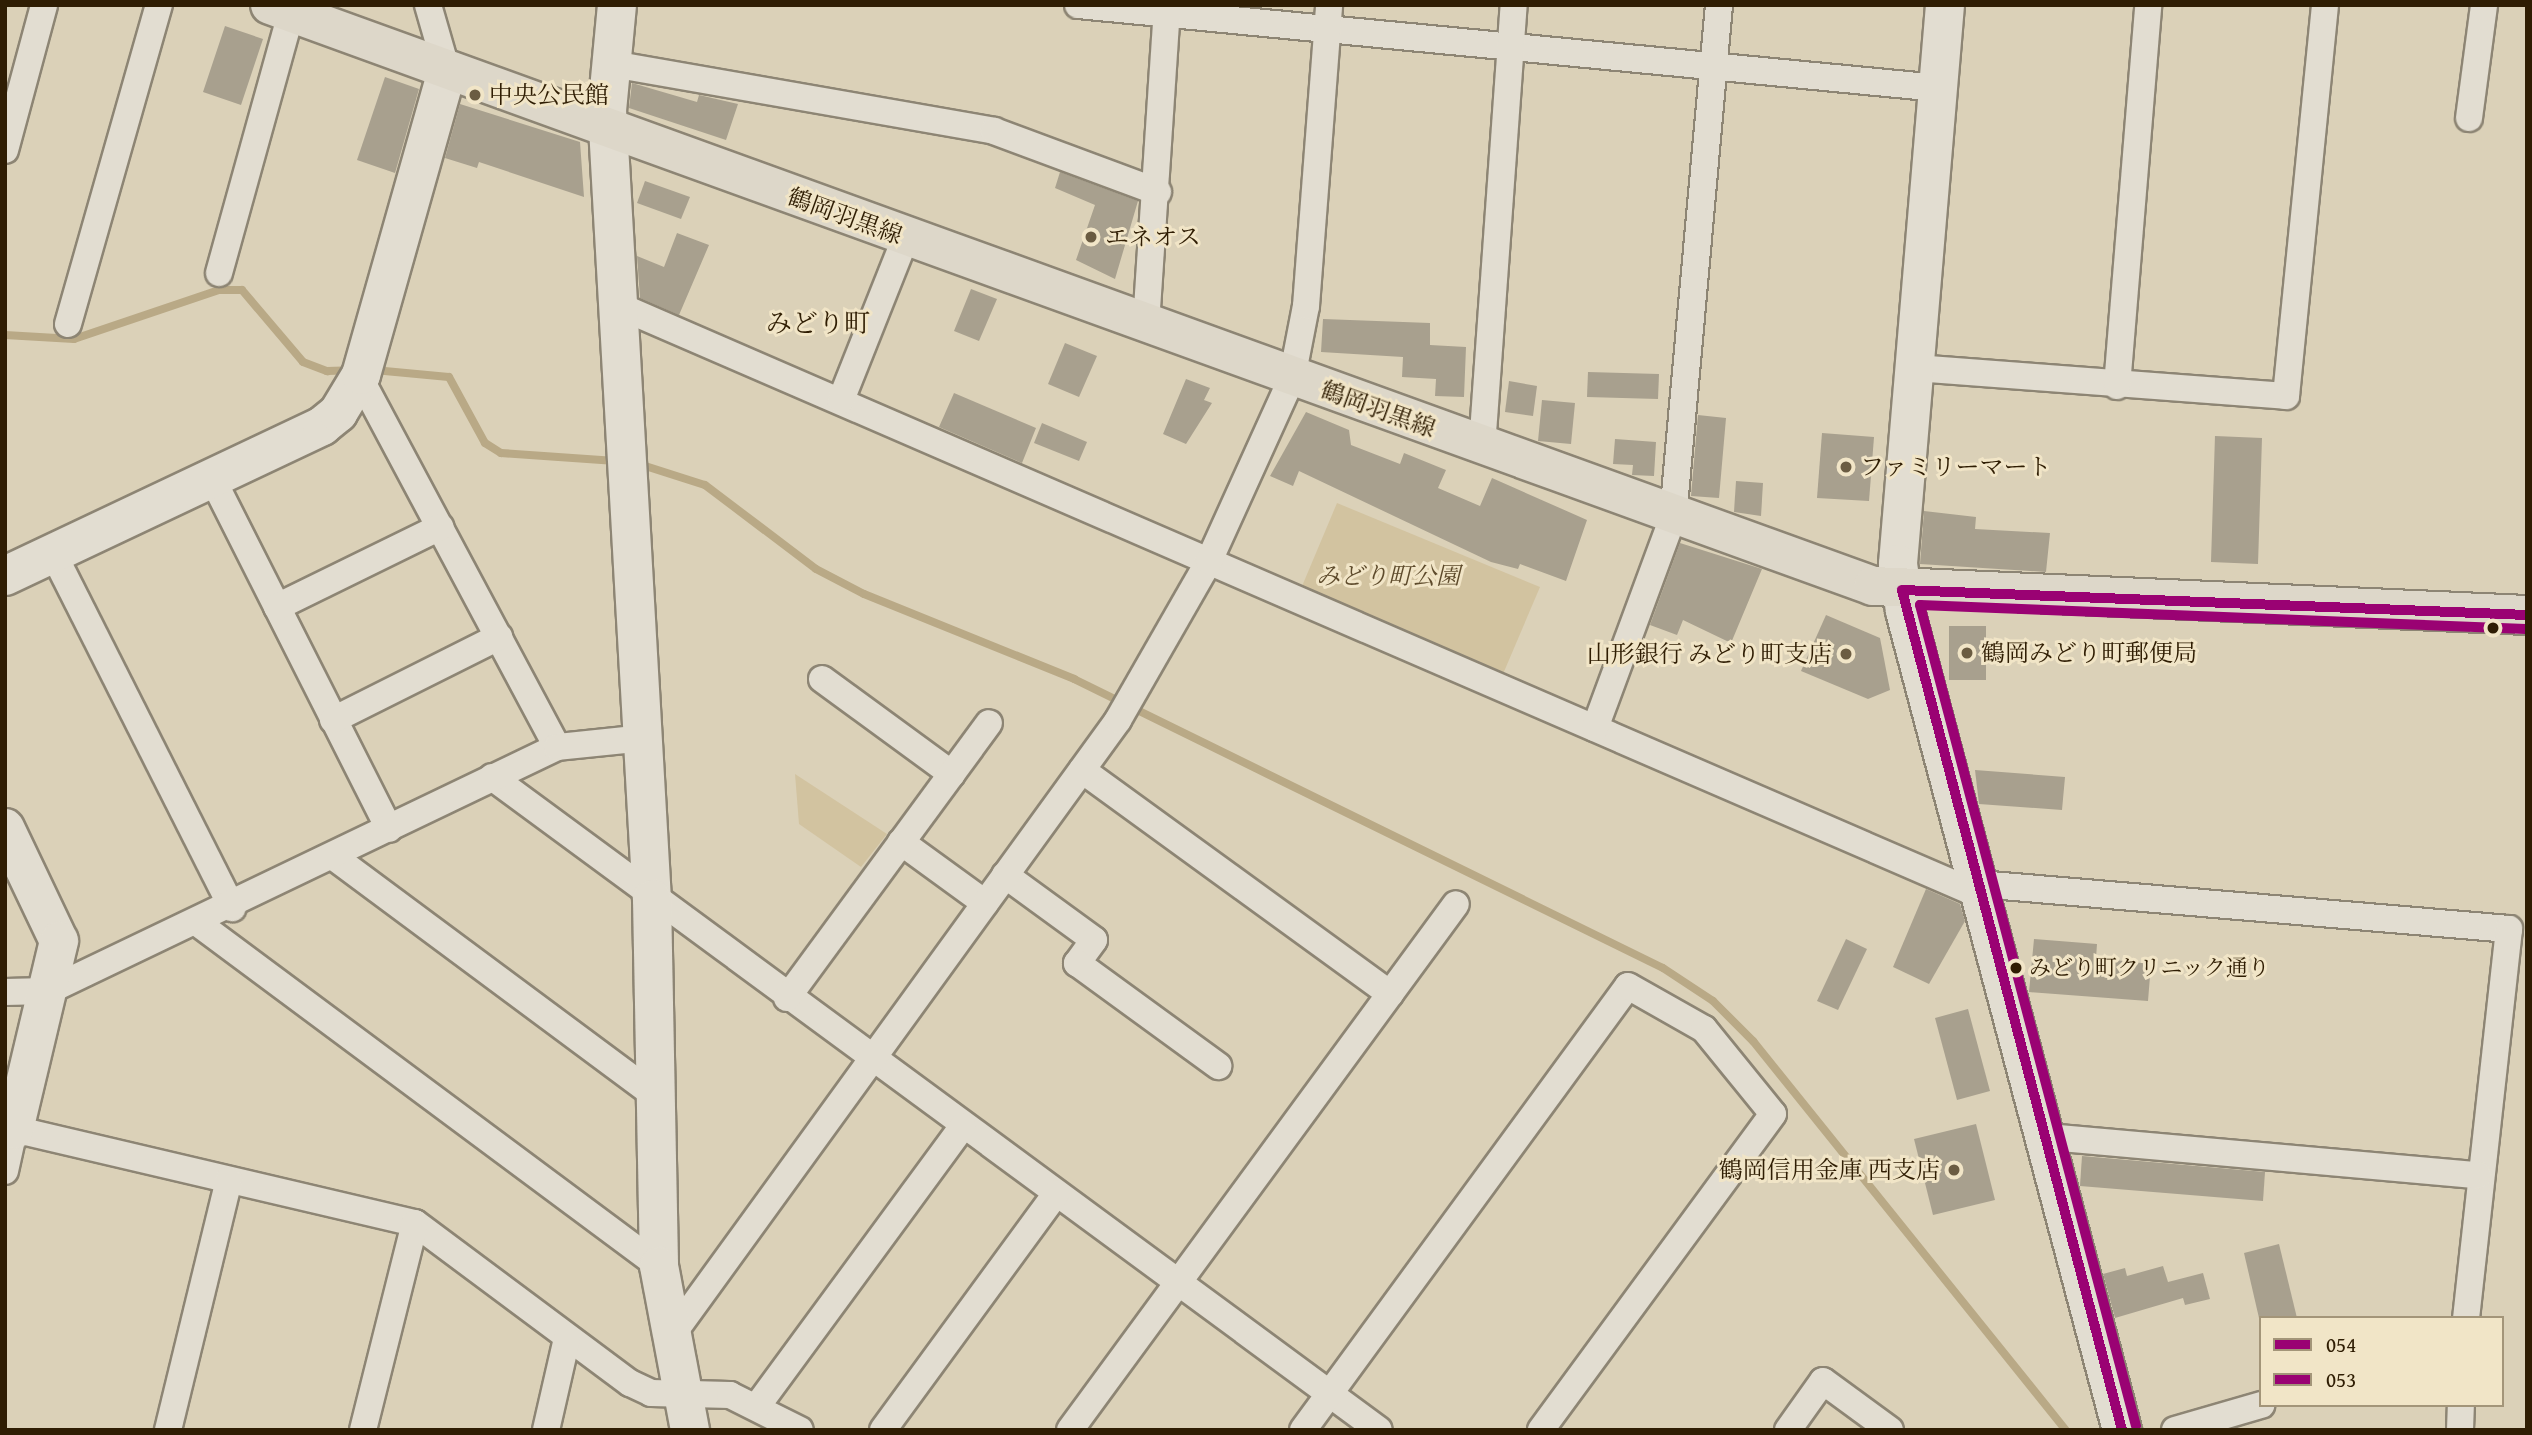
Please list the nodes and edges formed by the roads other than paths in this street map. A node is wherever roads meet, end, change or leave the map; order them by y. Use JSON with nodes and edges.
{"nodes":[{"id":1,"x":44,"y":5,"type":"edge"},
{"id":2,"x":159,"y":5,"type":"edge"},
{"id":3,"x":428,"y":5,"type":"edge"},
{"id":4,"x":617,"y":5,"type":"edge"},
{"id":5,"x":1078,"y":5,"type":"edge"},
{"id":6,"x":1514,"y":5,"type":"edge"},
{"id":7,"x":1720,"y":5,"type":"edge"},
{"id":8,"x":1945,"y":5,"type":"edge"},
{"id":9,"x":2148,"y":5,"type":"edge"},
{"id":10,"x":2325,"y":5,"type":"edge"},
{"id":11,"x":2484,"y":5,"type":"edge"},
{"id":12,"x":280,"y":9,"type":"edge"},
{"id":13,"x":1167,"y":10,"type":"edge"},
{"id":14,"x":1328,"y":17,"type":"edge"},
{"id":15,"x":1510,"y":47,"type":"junction"},
{"id":16,"x":612,"y":64,"type":"junction"},
{"id":17,"x":1714,"y":67,"type":"junction"},
{"id":18,"x":447,"y":71,"type":"junction"},
{"id":19,"x":1938,"y":88,"type":"junction"},
{"id":20,"x":2469,"y":118,"type":"dead end"},
{"id":21,"x":609,"y":131,"type":"junction"},
{"id":22,"x":5,"y":150,"type":"edge"},
{"id":23,"x":1158,"y":192,"type":"junction"},
{"id":24,"x":906,"y":237,"type":"junction"},
{"id":25,"x":219,"y":273,"type":"dead end"},
{"id":26,"x":617,"y":305,"type":"junction"},
{"id":27,"x":68,"y":324,"type":"dead end"},
{"id":28,"x":1146,"y":324,"type":"junction"},
{"id":29,"x":363,"y":368,"type":"junction"},
{"id":30,"x":1915,"y":368,"type":"junction"},
{"id":31,"x":1292,"y":377,"type":"junction"},
{"id":32,"x":2117,"y":386,"type":"junction"},
{"id":33,"x":841,"y":400,"type":"junction"},
{"id":34,"x":1482,"y":447,"type":"junction"},
{"id":35,"x":212,"y":478,"type":"junction"},
{"id":36,"x":1673,"y":517,"type":"junction"},
{"id":37,"x":439,"y":527,"type":"junction"},
{"id":38,"x":53,"y":553,"type":"junction"},
{"id":39,"x":1209,"y":562,"type":"junction"},
{"id":40,"x":5,"y":576,"type":"edge"},
{"id":41,"x":1902,"y":590,"type":"junction"},
{"id":42,"x":277,"y":607,"type":"junction"},
{"id":43,"x":2527,"y":615,"type":"edge"},
{"id":44,"x":499,"y":637,"type":"junction"},
{"id":45,"x":822,"y":679,"type":"dead end"},
{"id":46,"x":334,"y":720,"type":"junction"},
{"id":47,"x":989,"y":723,"type":"dead end"},
{"id":48,"x":1595,"y":728,"type":"junction"},
{"id":49,"x":644,"y":738,"type":"junction"},
{"id":50,"x":557,"y":747,"type":"junction"},
{"id":51,"x":1082,"y":770,"type":"junction"},
{"id":52,"x":952,"y":774,"type":"junction"},
{"id":53,"x":492,"y":777,"type":"junction"},
{"id":54,"x":5,"y":828,"type":"edge"},
{"id":55,"x":388,"y":829,"type":"junction"},
{"id":56,"x":901,"y":842,"type":"junction"},
{"id":57,"x":334,"y":856,"type":"junction"},
{"id":58,"x":1005,"y":875,"type":"junction"},
{"id":59,"x":1980,"y":890,"type":"junction"},
{"id":60,"x":652,"y":899,"type":"junction"},
{"id":61,"x":985,"y":903,"type":"junction"},
{"id":62,"x":1456,"y":904,"type":"dead end"},
{"id":63,"x":232,"y":908,"type":"junction"},
{"id":64,"x":199,"y":924,"type":"junction"},
{"id":65,"x":48,"y":991,"type":"junction"},
{"id":66,"x":5,"y":992,"type":"edge"},
{"id":67,"x":1390,"y":994,"type":"junction"},
{"id":68,"x":787,"y":998,"type":"junction"},
{"id":69,"x":870,"y":1059,"type":"junction"},
{"id":70,"x":1218,"y":1066,"type":"dead end"},
{"id":71,"x":653,"y":1094,"type":"junction"},
{"id":72,"x":962,"y":1126,"type":"junction"},
{"id":73,"x":10,"y":1128,"type":"edge"},
{"id":74,"x":2049,"y":1137,"type":"junction"},
{"id":75,"x":5,"y":1171,"type":"edge"},
{"id":76,"x":2478,"y":1175,"type":"junction"},
{"id":77,"x":229,"y":1180,"type":"junction"},
{"id":78,"x":1056,"y":1194,"type":"junction"},
{"id":79,"x":415,"y":1223,"type":"junction"},
{"id":80,"x":659,"y":1266,"type":"junction"},
{"id":81,"x":1178,"y":1283,"type":"junction"},
{"id":82,"x":2466,"y":1316,"type":"edge"},
{"id":83,"x":568,"y":1338,"type":"junction"},
{"id":84,"x":669,"y":1339,"type":"junction"},
{"id":85,"x":1329,"y":1393,"type":"junction"},
{"id":86,"x":758,"y":1405,"type":"junction"},
{"id":87,"x":2259,"y":1406,"type":"edge"},
{"id":88,"x":2461,"y":1407,"type":"edge"},
{"id":89,"x":685,"y":1412,"type":"edge"},
{"id":90,"x":168,"y":1430,"type":"edge"},
{"id":91,"x":363,"y":1430,"type":"edge"},
{"id":92,"x":546,"y":1430,"type":"edge"},
{"id":93,"x":800,"y":1430,"type":"edge"},
{"id":94,"x":883,"y":1430,"type":"edge"},
{"id":95,"x":1070,"y":1430,"type":"edge"},
{"id":96,"x":1303,"y":1430,"type":"edge"},
{"id":97,"x":1379,"y":1430,"type":"edge"},
{"id":98,"x":1541,"y":1430,"type":"edge"},
{"id":99,"x":1788,"y":1430,"type":"edge"},
{"id":100,"x":1890,"y":1430,"type":"edge"},
{"id":101,"x":2122,"y":1430,"type":"edge"},
{"id":102,"x":2175,"y":1430,"type":"edge"},
{"id":103,"x":2460,"y":1430,"type":"edge"}],
"edges":[{"from":1,"to":22,"type":"street"},
{"from":2,"to":27,"type":"street"},
{"from":3,"to":18,"type":"street"},
{"from":4,"to":16,"type":"street"},
{"from":5,"to":13,"type":"street"},
{"from":6,"to":15,"type":"street"},
{"from":7,"to":17,"type":"street"},
{"from":8,"to":19,"type":"street"},
{"from":9,"to":32,"type":"street"},
{"from":10,"to":32,"type":"street"},
{"from":11,"to":20,"type":"street"},
{"from":12,"to":18,"type":"main road","name":"鶴岡羽黒線"},
{"from":12,"to":25,"type":"street"},
{"from":13,"to":14,"type":"street"},
{"from":13,"to":23,"type":"street"},
{"from":14,"to":15,"type":"street"},
{"from":14,"to":31,"type":"street"},
{"from":15,"to":17,"type":"street"},
{"from":15,"to":34,"type":"street"},
{"from":16,"to":21,"type":"street"},
{"from":16,"to":23,"type":"street"},
{"from":17,"to":19,"type":"street"},
{"from":17,"to":36,"type":"street"},
{"from":18,"to":21,"type":"main road","name":"鶴岡羽黒線"},
{"from":18,"to":29,"type":"street"},
{"from":19,"to":30,"type":"street"},
{"from":21,"to":24,"type":"main road","name":"鶴岡羽黒線"},
{"from":21,"to":26,"type":"street"},
{"from":23,"to":28,"type":"street"},
{"from":24,"to":28,"type":"main road","name":"鶴岡羽黒線"},
{"from":24,"to":33,"type":"street"},
{"from":26,"to":33,"type":"street"},
{"from":26,"to":49,"type":"street"},
{"from":28,"to":31,"type":"main road","name":"鶴岡羽黒線"},
{"from":29,"to":35,"type":"street"},
{"from":29,"to":37,"type":"street"},
{"from":30,"to":32,"type":"street"},
{"from":30,"to":41,"type":"street"},
{"from":31,"to":34,"type":"main road","name":"鶴岡羽黒線"},
{"from":31,"to":39,"type":"street"},
{"from":33,"to":39,"type":"street"},
{"from":34,"to":36,"type":"main road","name":"鶴岡羽黒線"},
{"from":35,"to":38,"type":"street"},
{"from":35,"to":42,"type":"street"},
{"from":36,"to":41,"type":"main road","name":"鶴岡羽黒線"},
{"from":36,"to":48,"type":"street"},
{"from":37,"to":42,"type":"street"},
{"from":37,"to":44,"type":"street"},
{"from":38,"to":40,"type":"street"},
{"from":38,"to":63,"type":"street"},
{"from":39,"to":48,"type":"street"},
{"from":39,"to":51,"type":"street"},
{"from":41,"to":43,"type":"main road","name":"鶴岡羽黒線"},
{"from":41,"to":59,"type":"street"},
{"from":42,"to":46,"type":"street"},
{"from":44,"to":46,"type":"street"},
{"from":44,"to":50,"type":"street"},
{"from":45,"to":52,"type":"street"},
{"from":46,"to":55,"type":"street"},
{"from":47,"to":52,"type":"street"},
{"from":48,"to":59,"type":"street"},
{"from":49,"to":50,"type":"street"},
{"from":49,"to":60,"type":"street"},
{"from":50,"to":53,"type":"street"},
{"from":51,"to":58,"type":"street"},
{"from":51,"to":67,"type":"street"},
{"from":52,"to":56,"type":"street"},
{"from":53,"to":55,"type":"street"},
{"from":53,"to":60,"type":"street"},
{"from":54,"to":65,"type":"street"},
{"from":55,"to":57,"type":"street"},
{"from":56,"to":61,"type":"street"},
{"from":56,"to":68,"type":"street"},
{"from":57,"to":63,"type":"street"},
{"from":57,"to":71,"type":"street"},
{"from":58,"to":61,"type":"street"},
{"from":58,"to":70,"type":"street"},
{"from":59,"to":74,"type":"street"},
{"from":59,"to":76,"type":"street"},
{"from":60,"to":68,"type":"street"},
{"from":60,"to":71,"type":"street"},
{"from":61,"to":69,"type":"street"},
{"from":62,"to":67,"type":"street"},
{"from":63,"to":64,"type":"street"},
{"from":64,"to":65,"type":"street"},
{"from":64,"to":80,"type":"street"},
{"from":65,"to":66,"type":"street"},
{"from":65,"to":73,"type":"street"},
{"from":67,"to":81,"type":"street"},
{"from":68,"to":69,"type":"street"},
{"from":69,"to":72,"type":"street"},
{"from":69,"to":84,"type":"street"},
{"from":71,"to":80,"type":"street"},
{"from":72,"to":78,"type":"street"},
{"from":72,"to":86,"type":"street"},
{"from":73,"to":75,"type":"street"},
{"from":73,"to":77,"type":"street"},
{"from":74,"to":76,"type":"street"},
{"from":74,"to":101,"type":"street"},
{"from":76,"to":82,"type":"street"},
{"from":77,"to":79,"type":"street"},
{"from":77,"to":90,"type":"street"},
{"from":78,"to":81,"type":"street"},
{"from":78,"to":94,"type":"street"},
{"from":79,"to":83,"type":"street"},
{"from":79,"to":91,"type":"street"},
{"from":80,"to":84,"type":"street"},
{"from":81,"to":85,"type":"street"},
{"from":81,"to":95,"type":"street"},
{"from":83,"to":89,"type":"street"},
{"from":83,"to":92,"type":"street"},
{"from":84,"to":89,"type":"street"},
{"from":85,"to":96,"type":"street"},
{"from":85,"to":97,"type":"street"},
{"from":85,"to":98,"type":"street"},
{"from":86,"to":89,"type":"street"},
{"from":86,"to":93,"type":"street"},
{"from":87,"to":102,"type":"street"},
{"from":88,"to":103,"type":"street"},
{"from":99,"to":100,"type":"street"}]}
